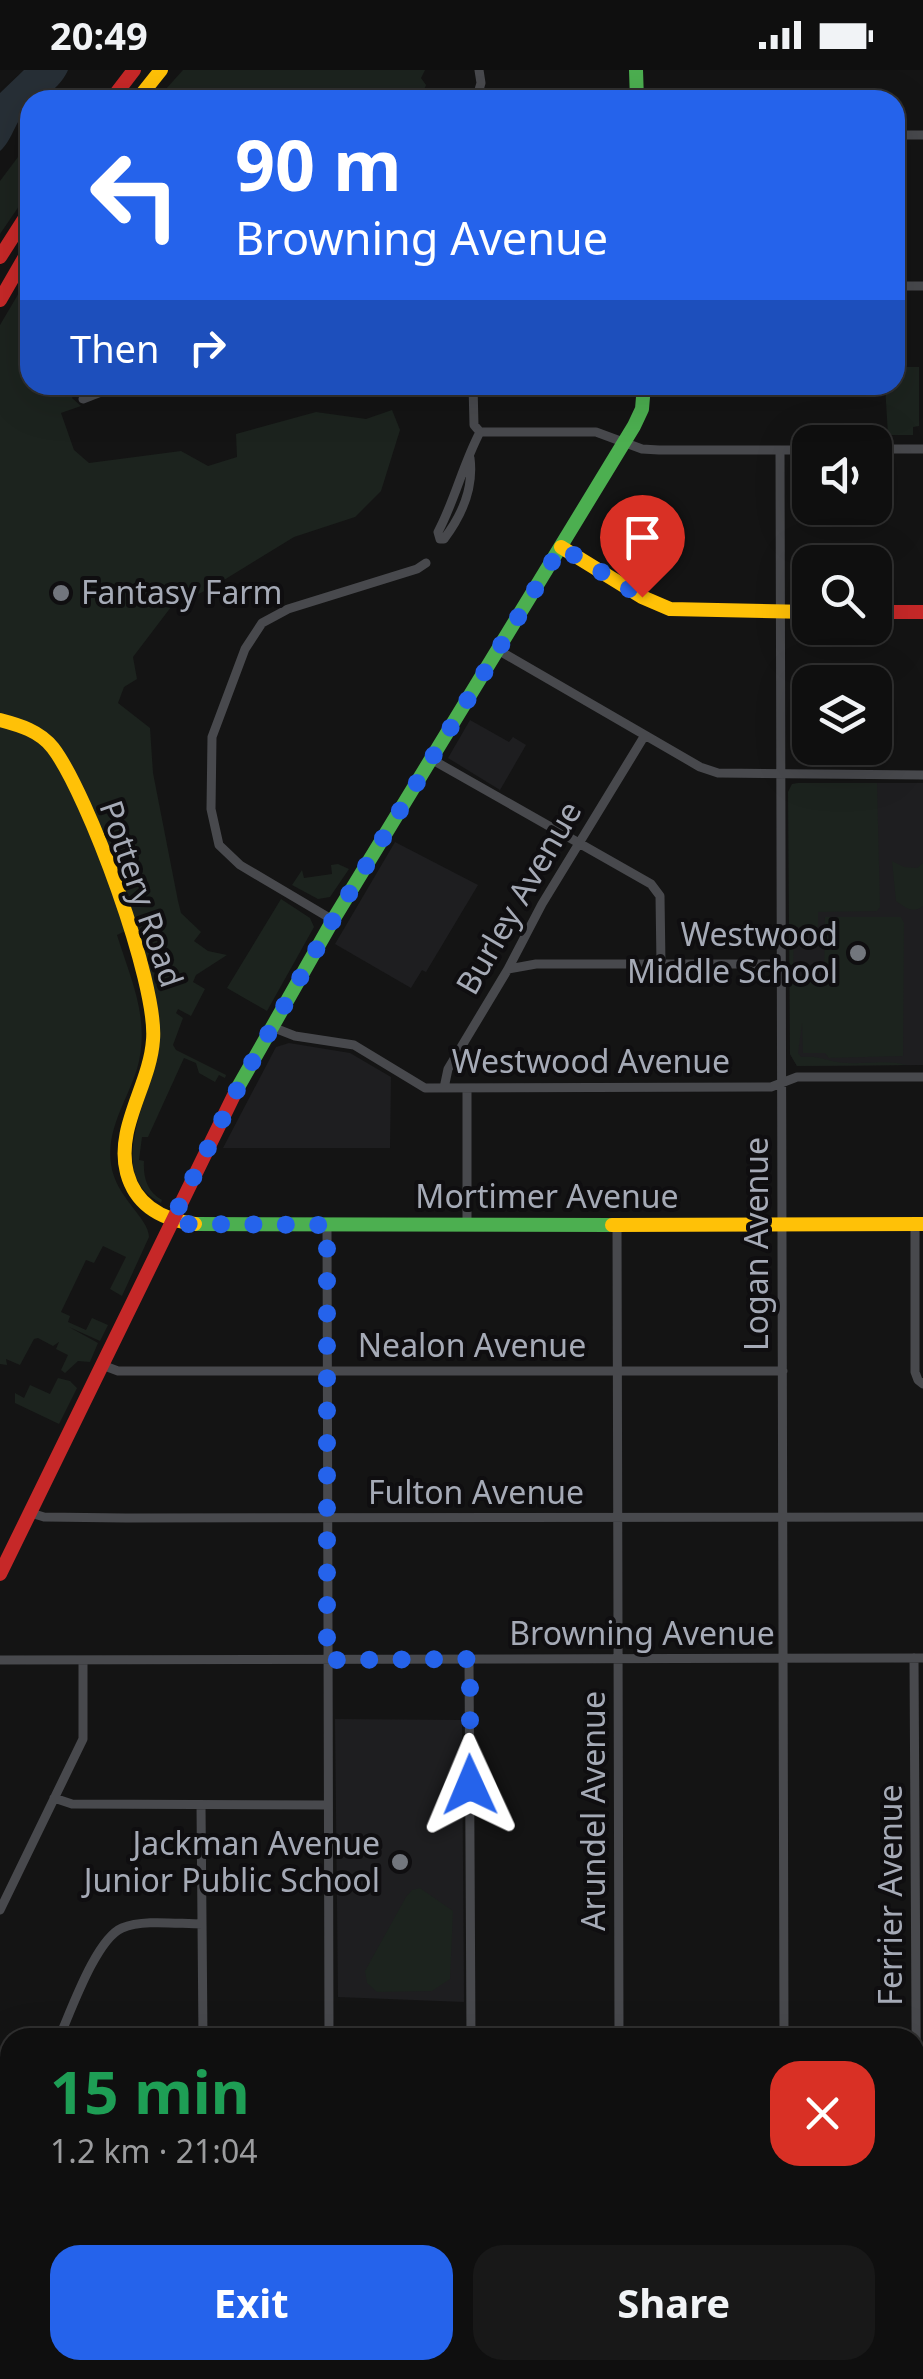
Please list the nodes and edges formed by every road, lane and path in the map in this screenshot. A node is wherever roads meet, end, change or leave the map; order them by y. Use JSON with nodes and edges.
{"nodes":[{"id":1,"x":134,"y":70,"type":"edge"},
{"id":2,"x":161,"y":70,"type":"edge"},
{"id":3,"x":119,"y":90,"type":"edge"},
{"id":4,"x":145,"y":90,"type":"edge"},
{"id":5,"x":20,"y":226,"type":"edge"},
{"id":6,"x":0,"y":257,"type":"edge"},
{"id":7,"x":20,"y":265,"type":"edge"},
{"id":8,"x":0,"y":300,"type":"edge"},
{"id":9,"x":93,"y":395,"type":"edge"},
{"id":10,"x":473,"y":395,"type":"edge"},
{"id":11,"x":643,"y":395,"type":"edge"},
{"id":12,"x":83,"y":399,"type":"dead end"},
{"id":13,"x":480,"y":432,"type":"junction"},
{"id":14,"x":624,"y":442,"type":"junction"},
{"id":15,"x":892,"y":449,"type":"edge"},
{"id":16,"x":923,"y":449,"type":"edge"},
{"id":17,"x":780,"y":450,"type":"junction"},
{"id":18,"x":792,"y":450,"type":"edge"},
{"id":19,"x":470,"y":458,"type":"junction"},
{"id":20,"x":561,"y":547,"type":"junction"},
{"id":21,"x":426,"y":563,"type":"dead end"},
{"id":22,"x":781,"y":612,"type":"junction"},
{"id":23,"x":792,"y":612,"type":"edge"},
{"id":24,"x":892,"y":612,"type":"edge"},
{"id":25,"x":923,"y":612,"type":"edge"},
{"id":26,"x":498,"y":650,"type":"junction"},
{"id":27,"x":0,"y":720,"type":"edge"},
{"id":28,"x":644,"y":735,"type":"junction"},
{"id":29,"x":431,"y":759,"type":"junction"},
{"id":30,"x":782,"y":773,"type":"junction"},
{"id":31,"x":923,"y":775,"type":"edge"},
{"id":32,"x":580,"y":843,"type":"junction"},
{"id":33,"x":333,"y":920,"type":"junction"},
{"id":34,"x":661,"y":964,"type":"junction"},
{"id":35,"x":782,"y":964,"type":"junction"},
{"id":36,"x":508,"y":969,"type":"junction"},
{"id":37,"x":272,"y":1028,"type":"junction"},
{"id":38,"x":923,"y":1077,"type":"edge"},
{"id":39,"x":782,"y":1084,"type":"junction"},
{"id":40,"x":444,"y":1088,"type":"junction"},
{"id":41,"x":467,"y":1088,"type":"junction"},
{"id":42,"x":172,"y":1220,"type":"junction"},
{"id":43,"x":466,"y":1224,"type":"junction"},
{"id":44,"x":617,"y":1224,"type":"junction"},
{"id":45,"x":782,"y":1224,"type":"junction"},
{"id":46,"x":919,"y":1224,"type":"edge"},
{"id":47,"x":327,"y":1225,"type":"junction"},
{"id":48,"x":102,"y":1366,"type":"junction"},
{"id":49,"x":618,"y":1371,"type":"junction"},
{"id":50,"x":782,"y":1371,"type":"junction"},
{"id":51,"x":327,"y":1372,"type":"junction"},
{"id":52,"x":923,"y":1384,"type":"edge"},
{"id":53,"x":31,"y":1513,"type":"junction"},
{"id":54,"x":618,"y":1517,"type":"junction"},
{"id":55,"x":782,"y":1517,"type":"junction"},
{"id":56,"x":923,"y":1517,"type":"edge"},
{"id":57,"x":327,"y":1518,"type":"junction"},
{"id":58,"x":0,"y":1574,"type":"edge"},
{"id":59,"x":919,"y":1658,"type":"edge"},
{"id":60,"x":470,"y":1659,"type":"junction"},
{"id":61,"x":783,"y":1659,"type":"junction"},
{"id":62,"x":0,"y":1660,"type":"edge"},
{"id":63,"x":83,"y":1660,"type":"junction"},
{"id":64,"x":327,"y":1660,"type":"junction"},
{"id":65,"x":618,"y":1660,"type":"junction"},
{"id":66,"x":54,"y":1798,"type":"junction"},
{"id":67,"x":327,"y":1804,"type":"junction"},
{"id":68,"x":201,"y":1805,"type":"junction"},
{"id":69,"x":0,"y":1910,"type":"edge"},
{"id":70,"x":202,"y":1924,"type":"junction"},
{"id":71,"x":64,"y":2028,"type":"edge"},
{"id":72,"x":203,"y":2028,"type":"edge"},
{"id":73,"x":329,"y":2028,"type":"edge"},
{"id":74,"x":471,"y":2028,"type":"edge"},
{"id":75,"x":619,"y":2028,"type":"edge"},
{"id":76,"x":784,"y":2028,"type":"edge"},
{"id":77,"x":920,"y":2028,"type":"edge"}],
"edges":[{"from":1,"to":3,"type":"main road"},
{"from":2,"to":4,"type":"main road"},
{"from":5,"to":6,"type":"main road"},
{"from":7,"to":8,"type":"main road"},
{"from":9,"to":12,"type":"street"},
{"from":10,"to":13,"type":"street"},
{"from":11,"to":14,"type":"main road"},
{"from":13,"to":14,"type":"street"},
{"from":13,"to":19,"type":"street"},
{"from":14,"to":17,"type":"street"},
{"from":14,"to":20,"type":"main road"},
{"from":15,"to":16,"type":"street"},
{"from":17,"to":18,"type":"street"},
{"from":17,"to":22,"type":"street","name":"Logan Avenue"},
{"from":19,"to":19,"type":"street"},
{"from":20,"to":22,"type":"main road"},
{"from":20,"to":26,"type":"main road"},
{"from":21,"to":33,"type":"street"},
{"from":22,"to":23,"type":"main road"},
{"from":22,"to":30,"type":"street","name":"Logan Avenue"},
{"from":24,"to":25,"type":"main road"},
{"from":26,"to":28,"type":"street"},
{"from":26,"to":29,"type":"main road"},
{"from":27,"to":42,"type":"main road","name":"Pottery Road"},
{"from":28,"to":30,"type":"street"},
{"from":28,"to":32,"type":"street","name":"Burley Avenue"},
{"from":29,"to":32,"type":"street"},
{"from":29,"to":33,"type":"main road"},
{"from":30,"to":31,"type":"street"},
{"from":30,"to":35,"type":"street","name":"Logan Avenue"},
{"from":32,"to":34,"type":"street"},
{"from":32,"to":36,"type":"street","name":"Burley Avenue"},
{"from":33,"to":37,"type":"main road"},
{"from":34,"to":35,"type":"street"},
{"from":34,"to":36,"type":"street"},
{"from":35,"to":39,"type":"street","name":"Logan Avenue"},
{"from":36,"to":40,"type":"street","name":"Burley Avenue"},
{"from":37,"to":40,"type":"street","name":"Westwood Avenue"},
{"from":37,"to":42,"type":"main road"},
{"from":38,"to":39,"type":"street","name":"Westwood Avenue"},
{"from":39,"to":41,"type":"street","name":"Westwood Avenue"},
{"from":39,"to":45,"type":"street","name":"Logan Avenue"},
{"from":40,"to":41,"type":"street","name":"Westwood Avenue"},
{"from":41,"to":43,"type":"street"},
{"from":42,"to":47,"type":"main road","name":"Mortimer Avenue"},
{"from":42,"to":48,"type":"main road"},
{"from":43,"to":44,"type":"main road","name":"Mortimer Avenue"},
{"from":43,"to":47,"type":"main road","name":"Mortimer Avenue"},
{"from":44,"to":45,"type":"main road","name":"Mortimer Avenue"},
{"from":44,"to":49,"type":"street","name":"Arundel Avenue"},
{"from":45,"to":46,"type":"main road","name":"Mortimer Avenue"},
{"from":45,"to":50,"type":"street","name":"Logan Avenue"},
{"from":46,"to":52,"type":"street"},
{"from":47,"to":51,"type":"street"},
{"from":48,"to":51,"type":"street","name":"Nealon Avenue"},
{"from":48,"to":53,"type":"main road"},
{"from":49,"to":50,"type":"street","name":"Nealon Avenue"},
{"from":49,"to":51,"type":"street","name":"Nealon Avenue"},
{"from":49,"to":54,"type":"street","name":"Arundel Avenue"},
{"from":50,"to":55,"type":"street","name":"Logan Avenue"},
{"from":51,"to":57,"type":"street"},
{"from":53,"to":57,"type":"street","name":"Fulton Avenue"},
{"from":53,"to":58,"type":"main road"},
{"from":54,"to":55,"type":"street","name":"Fulton Avenue"},
{"from":54,"to":57,"type":"street","name":"Fulton Avenue"},
{"from":54,"to":65,"type":"street","name":"Arundel Avenue"},
{"from":55,"to":56,"type":"street","name":"Fulton Avenue"},
{"from":55,"to":61,"type":"street","name":"Logan Avenue"},
{"from":57,"to":64,"type":"street"},
{"from":59,"to":61,"type":"street","name":"Browning Avenue"},
{"from":59,"to":77,"type":"street","name":"Ferrier Avenue"},
{"from":60,"to":64,"type":"street","name":"Browning Avenue"},
{"from":60,"to":65,"type":"street","name":"Browning Avenue"},
{"from":60,"to":74,"type":"street"},
{"from":61,"to":65,"type":"street","name":"Browning Avenue"},
{"from":61,"to":76,"type":"street","name":"Logan Avenue"},
{"from":62,"to":63,"type":"street","name":"Browning Avenue"},
{"from":63,"to":64,"type":"street","name":"Browning Avenue"},
{"from":63,"to":66,"type":"street"},
{"from":64,"to":67,"type":"street"},
{"from":65,"to":75,"type":"street","name":"Arundel Avenue"},
{"from":66,"to":68,"type":"street"},
{"from":66,"to":69,"type":"street"},
{"from":67,"to":68,"type":"street"},
{"from":67,"to":73,"type":"street"},
{"from":68,"to":70,"type":"street"},
{"from":70,"to":71,"type":"street"},
{"from":70,"to":72,"type":"street"}]}
